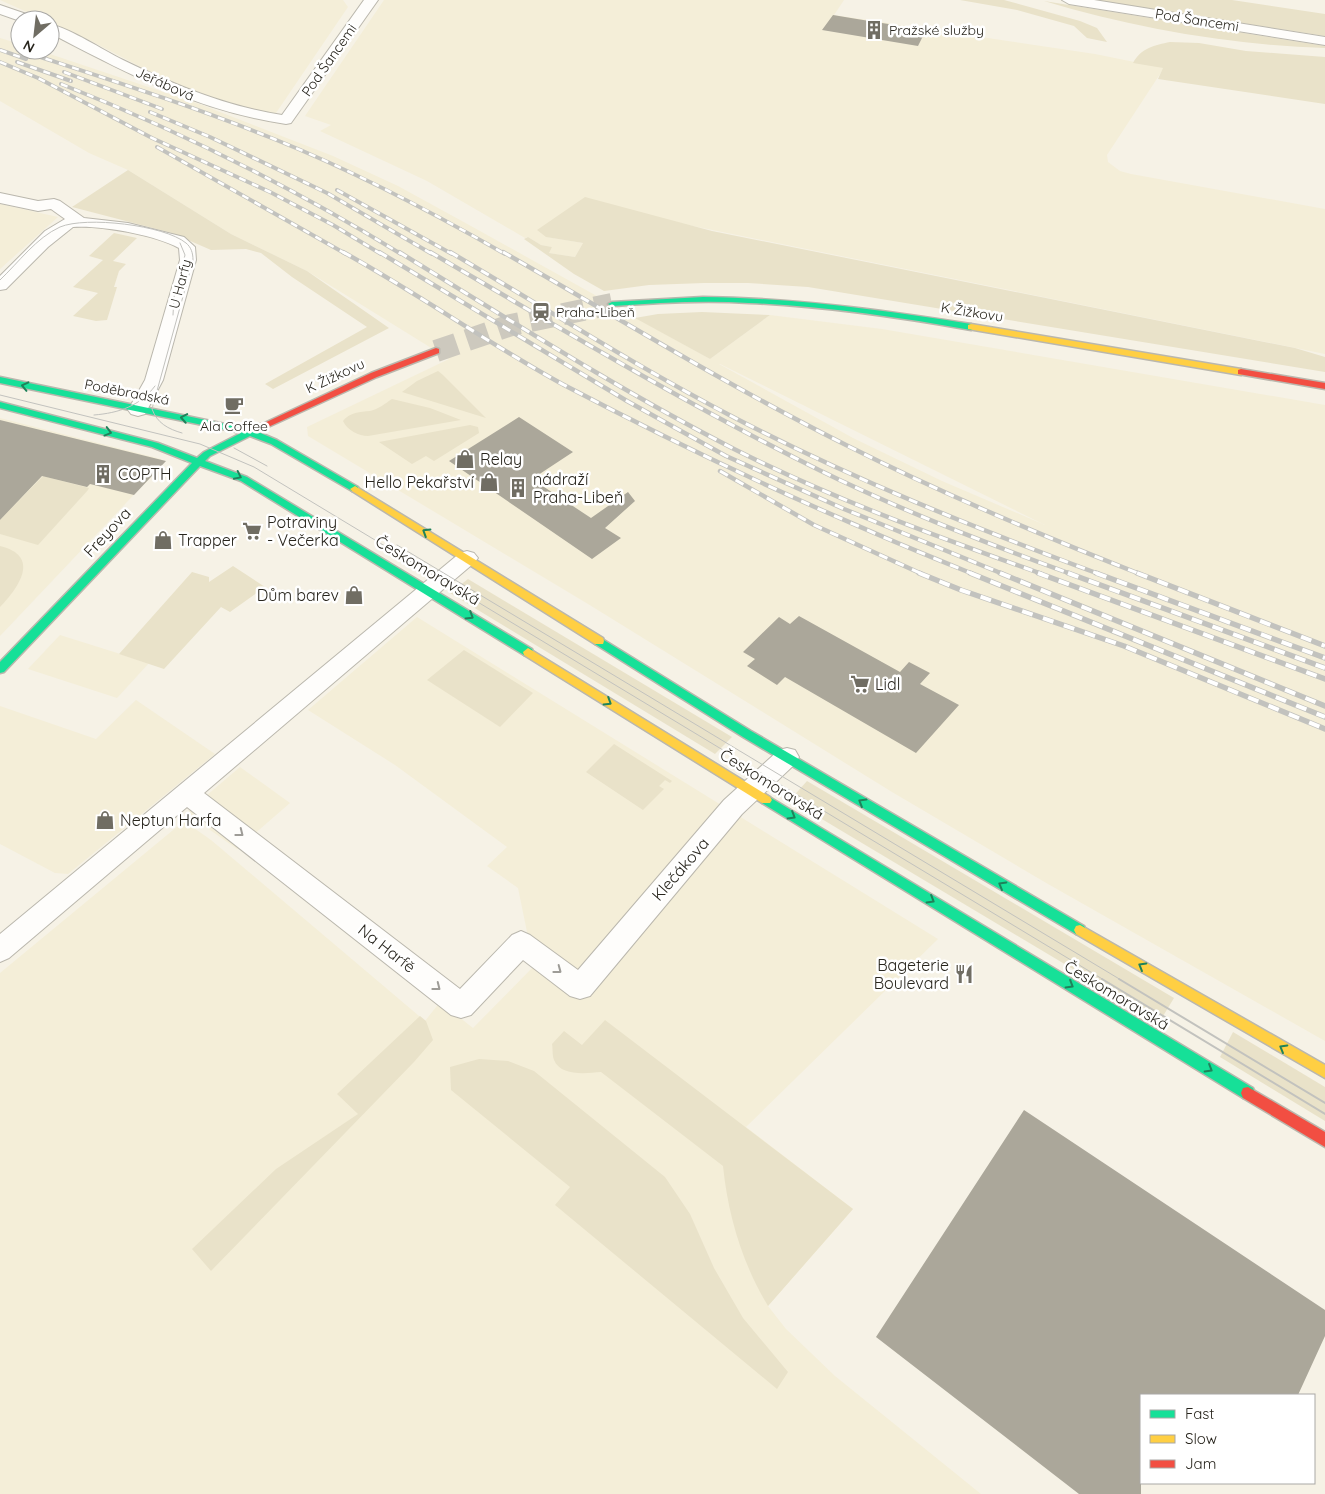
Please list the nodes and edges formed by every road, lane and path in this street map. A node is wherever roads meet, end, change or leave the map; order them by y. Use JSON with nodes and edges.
{"nodes":[{"id":1,"x":371,"y":0,"type":"edge"},
{"id":2,"x":1069,"y":0,"type":"edge"},
{"id":3,"x":60,"y":33,"type":"edge"},
{"id":4,"x":1325,"y":41,"type":"edge"},
{"id":5,"x":286,"y":120,"type":"joint"},
{"id":6,"x":0,"y":198,"type":"edge"},
{"id":7,"x":72,"y":223,"type":"junction"},
{"id":8,"x":0,"y":285,"type":"edge"},
{"id":9,"x":612,"y":304,"type":"tunnel mouth"},
{"id":10,"x":436,"y":352,"type":"tunnel mouth"},
{"id":11,"x":0,"y":380,"type":"edge"},
{"id":12,"x":1325,"y":386,"type":"edge"},
{"id":13,"x":0,"y":405,"type":"edge"},
{"id":14,"x":138,"y":410,"type":"junction"},
{"id":15,"x":249,"y":432,"type":"junction"},
{"id":16,"x":200,"y":460,"type":"junction"},
{"id":17,"x":468,"y":558,"type":"junction"},
{"id":18,"x":429,"y":590,"type":"junction"},
{"id":19,"x":0,"y":669,"type":"edge"},
{"id":20,"x":787,"y":757,"type":"junction"},
{"id":21,"x":750,"y":790,"type":"junction"},
{"id":22,"x":187,"y":792,"type":"junction"},
{"id":23,"x":0,"y":950,"type":"edge"},
{"id":24,"x":580,"y":987,"type":"joint"},
{"id":25,"x":1325,"y":1072,"type":"edge"},
{"id":26,"x":1325,"y":1140,"type":"edge"}],
"edges":[{"from":1,"to":5,"type":"street","name":"Pod Šancemi"},
{"from":2,"to":4,"type":"street","name":"Pod Šancemi"},
{"from":3,"to":5,"type":"street","name":"Jeřábová"},
{"from":6,"to":7,"type":"street"},
{"from":7,"to":8,"type":"street"},
{"from":7,"to":14,"type":"street","name":"U Harfy"},
{"from":9,"to":12,"type":"main road","name":"K Žižkovu"},
{"from":10,"to":15,"type":"main road","name":"K Žižkovu"},
{"from":14,"to":11,"type":"main road","name":"Poděbradská","one_way":true},
{"from":13,"to":16,"type":"main road","one_way":true},
{"from":15,"to":14,"type":"main road","name":"Poděbradská","one_way":true},
{"from":15,"to":16,"type":"main road","name":"Freyova"},
{"from":17,"to":15,"type":"main road","name":"Českomoravská","one_way":true},
{"from":16,"to":18,"type":"main road","name":"Českomoravská","one_way":true},
{"from":16,"to":19,"type":"main road","name":"Freyova"},
{"from":17,"to":18,"type":"street"},
{"from":17,"to":20,"type":"main road","name":"Českomoravská"},
{"from":18,"to":21,"type":"main road","name":"Českomoravská","one_way":true},
{"from":18,"to":22,"type":"street"},
{"from":20,"to":21,"type":"street","name":"Klečákova"},
{"from":25,"to":20,"type":"main road","name":"Českomoravská","one_way":true},
{"from":21,"to":24,"type":"street","name":"Klečákova"},
{"from":21,"to":26,"type":"main road","name":"Českomoravská","one_way":true},
{"from":22,"to":23,"type":"street"},
{"from":22,"to":24,"type":"street","name":"Na Harfě","one_way":true}]}
